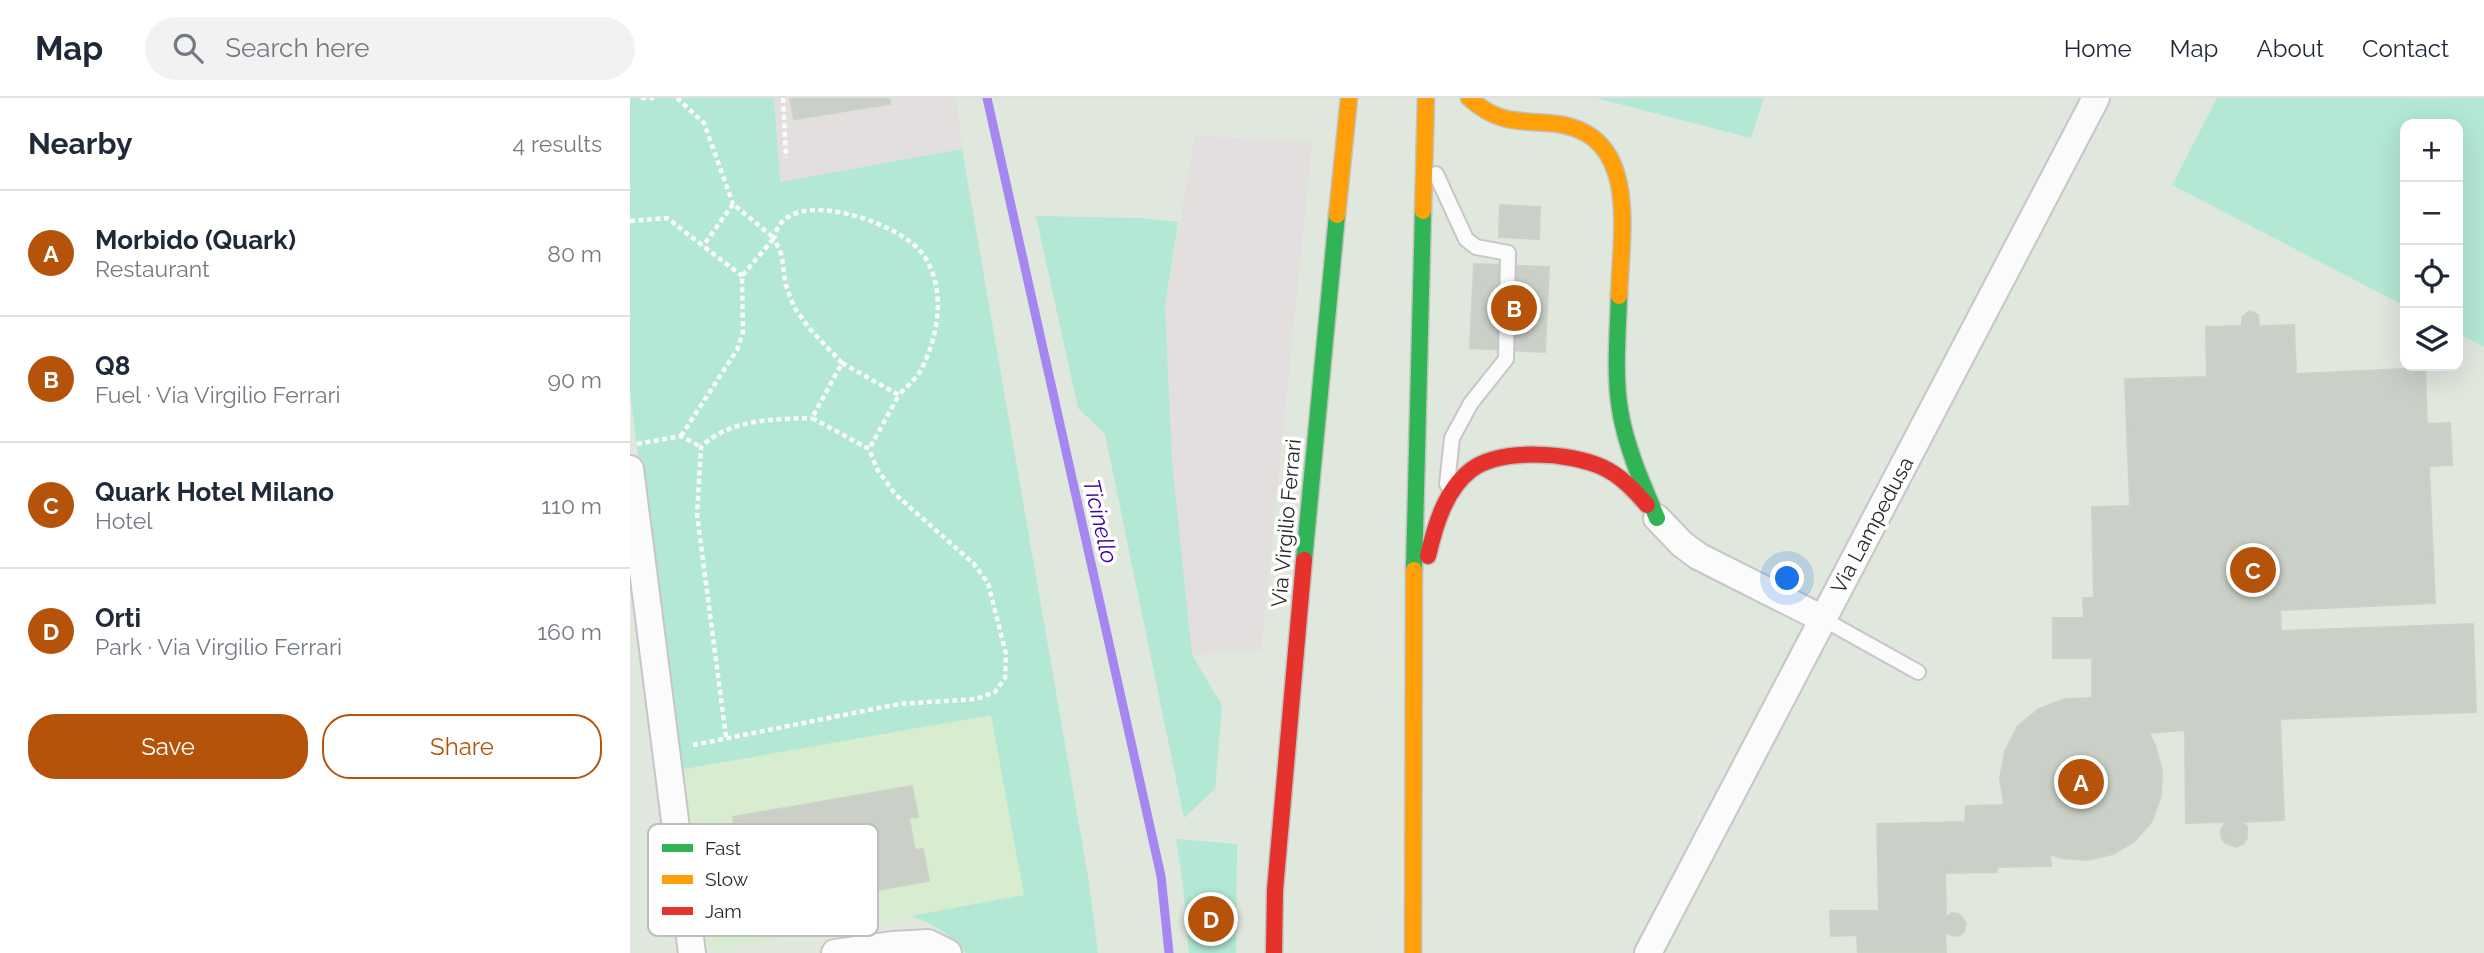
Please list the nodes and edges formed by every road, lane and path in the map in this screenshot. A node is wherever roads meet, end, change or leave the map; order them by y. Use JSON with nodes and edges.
{"nodes":[{"id":1,"x":641,"y":98,"type":"edge"},
{"id":2,"x":654,"y":98,"type":"edge"},
{"id":3,"x":677,"y":98,"type":"edge"},
{"id":4,"x":783,"y":98,"type":"edge"},
{"id":5,"x":1349,"y":98,"type":"edge"},
{"id":6,"x":1426,"y":98,"type":"edge"},
{"id":7,"x":1469,"y":98,"type":"edge"},
{"id":8,"x":2096,"y":98,"type":"edge"},
{"id":9,"x":1425,"y":151,"type":"junction"},
{"id":10,"x":786,"y":158,"type":"dead end"},
{"id":11,"x":733,"y":204,"type":"junction"},
{"id":12,"x":630,"y":221,"type":"edge"},
{"id":13,"x":774,"y":238,"type":"junction"},
{"id":14,"x":703,"y":246,"type":"junction"},
{"id":15,"x":742,"y":276,"type":"junction"},
{"id":16,"x":842,"y":363,"type":"junction"},
{"id":17,"x":900,"y":395,"type":"junction"},
{"id":18,"x":812,"y":418,"type":"junction"},
{"id":19,"x":681,"y":436,"type":"junction"},
{"id":20,"x":630,"y":446,"type":"edge"},
{"id":21,"x":701,"y":447,"type":"junction"},
{"id":22,"x":869,"y":449,"type":"junction"},
{"id":23,"x":630,"y":469,"type":"edge"},
{"id":24,"x":1444,"y":506,"type":"junction"},
{"id":25,"x":1657,"y":518,"type":"junction"},
{"id":26,"x":1823,"y":619,"type":"junction"},
{"id":27,"x":1413,"y":630,"type":"junction"},
{"id":28,"x":1918,"y":672,"type":"dead end"},
{"id":29,"x":726,"y":737,"type":"junction"},
{"id":30,"x":666,"y":753,"type":"junction"},
{"id":31,"x":675,"y":824,"type":"edge"},
{"id":32,"x":835,"y":953,"type":"edge"},
{"id":33,"x":948,"y":953,"type":"edge"},
{"id":34,"x":1274,"y":953,"type":"edge"},
{"id":35,"x":1413,"y":953,"type":"edge"},
{"id":36,"x":1648,"y":953,"type":"edge"}],
"edges":[{"from":1,"to":2,"type":"path"},
{"from":3,"to":11,"type":"path"},
{"from":4,"to":10,"type":"path"},
{"from":5,"to":34,"type":"main road","name":"Via Virgilio Ferrari"},
{"from":6,"to":9,"type":"main road"},
{"from":7,"to":25,"type":"main road"},
{"from":8,"to":26,"type":"street","name":"Via Lampedusa"},
{"from":9,"to":24,"type":"lane"},
{"from":9,"to":27,"type":"main road"},
{"from":11,"to":13,"type":"path"},
{"from":11,"to":14,"type":"path"},
{"from":12,"to":14,"type":"path"},
{"from":13,"to":15,"type":"path"},
{"from":13,"to":16,"type":"path"},
{"from":13,"to":17,"type":"path"},
{"from":14,"to":15,"type":"path"},
{"from":15,"to":19,"type":"path"},
{"from":16,"to":17,"type":"path"},
{"from":16,"to":18,"type":"path"},
{"from":17,"to":22,"type":"path"},
{"from":18,"to":21,"type":"path"},
{"from":18,"to":22,"type":"path"},
{"from":19,"to":20,"type":"path"},
{"from":19,"to":21,"type":"path"},
{"from":21,"to":29,"type":"path"},
{"from":22,"to":29,"type":"path"},
{"from":23,"to":30,"type":"street"},
{"from":24,"to":25,"type":"main road"},
{"from":24,"to":27,"type":"main road"},
{"from":25,"to":26,"type":"street"},
{"from":26,"to":28,"type":"lane"},
{"from":26,"to":36,"type":"street","name":"Via Lampedusa"},
{"from":27,"to":35,"type":"main road"},
{"from":29,"to":30,"type":"path"},
{"from":30,"to":31,"type":"street"},
{"from":32,"to":33,"type":"street"}]}
